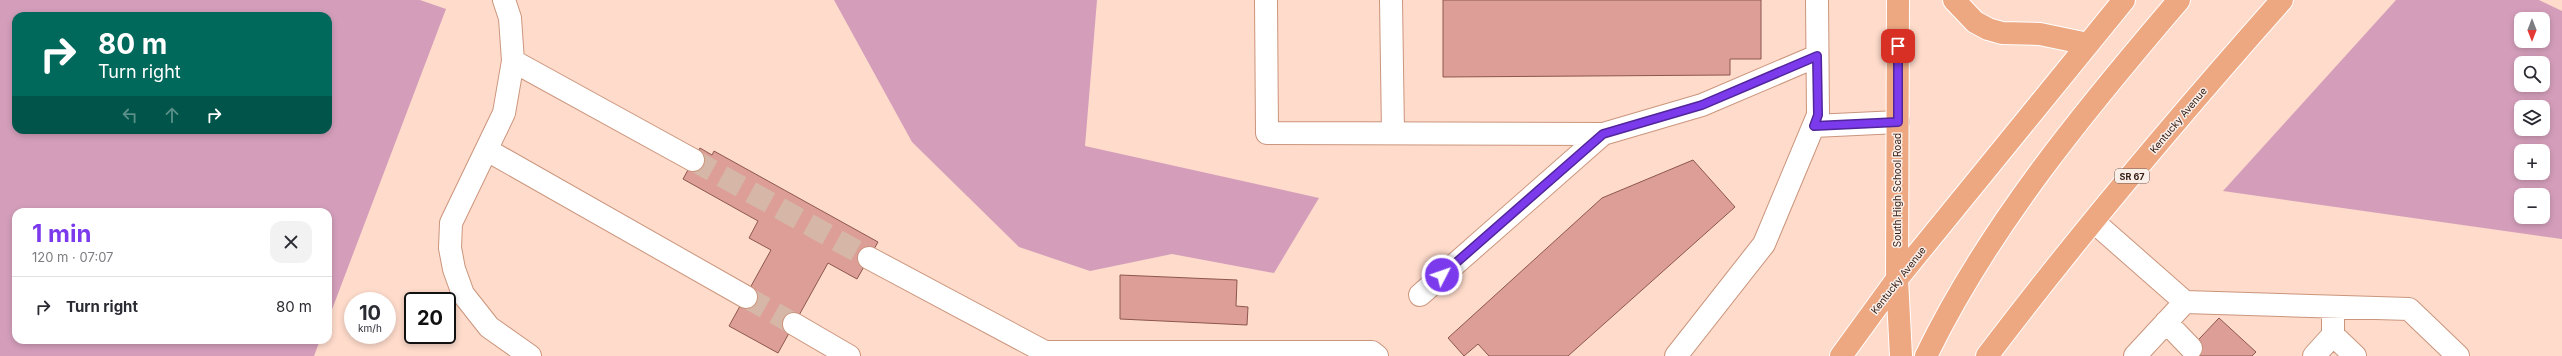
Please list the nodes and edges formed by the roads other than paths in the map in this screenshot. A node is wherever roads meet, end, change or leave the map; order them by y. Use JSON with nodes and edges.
{"nodes":[{"id":1,"x":504,"y":0,"type":"edge"},
{"id":2,"x":1266,"y":0,"type":"edge"},
{"id":3,"x":1391,"y":0,"type":"edge"},
{"id":4,"x":1817,"y":0,"type":"edge"},
{"id":5,"x":1898,"y":0,"type":"edge"},
{"id":6,"x":1954,"y":0,"type":"edge"},
{"id":7,"x":2124,"y":0,"type":"edge"},
{"id":8,"x":2178,"y":0,"type":"edge"},
{"id":9,"x":2282,"y":0,"type":"edge"},
{"id":10,"x":2088,"y":44,"type":"junction"},
{"id":11,"x":1817,"y":56,"type":"junction"},
{"id":12,"x":513,"y":61,"type":"junction"},
{"id":13,"x":1898,"y":122,"type":"junction"},
{"id":14,"x":1814,"y":126,"type":"junction"},
{"id":15,"x":1393,"y":133,"type":"junction"},
{"id":16,"x":1603,"y":134,"type":"junction"},
{"id":17,"x":487,"y":150,"type":"junction"},
{"id":18,"x":693,"y":160,"type":"tunnel mouth"},
{"id":19,"x":2094,"y":222,"type":"junction"},
{"id":20,"x":869,"y":258,"type":"tunnel mouth"},
{"id":21,"x":1897,"y":280,"type":"junction"},
{"id":22,"x":1420,"y":295,"type":"dead end"},
{"id":23,"x":746,"y":297,"type":"tunnel mouth"},
{"id":24,"x":2185,"y":302,"type":"junction"},
{"id":25,"x":2333,"y":307,"type":"junction"},
{"id":26,"x":2166,"y":322,"type":"junction"},
{"id":27,"x":794,"y":324,"type":"tunnel mouth"},
{"id":28,"x":1899,"y":326,"type":"junction"},
{"id":29,"x":2333,"y":335,"type":"junction"},
{"id":30,"x":2191,"y":348,"type":"dead end"},
{"id":31,"x":1045,"y":354,"type":"edge"},
{"id":32,"x":1137,"y":354,"type":"edge"},
{"id":33,"x":1284,"y":354,"type":"edge"},
{"id":34,"x":530,"y":356,"type":"edge"},
{"id":35,"x":849,"y":356,"type":"edge"},
{"id":36,"x":1377,"y":356,"type":"edge"},
{"id":37,"x":1676,"y":356,"type":"edge"},
{"id":38,"x":1841,"y":356,"type":"edge"},
{"id":39,"x":1893,"y":356,"type":"edge"},
{"id":40,"x":1900,"y":356,"type":"edge"},
{"id":41,"x":1926,"y":356,"type":"edge"},
{"id":42,"x":1987,"y":356,"type":"edge"},
{"id":43,"x":2135,"y":356,"type":"edge"},
{"id":44,"x":2314,"y":356,"type":"edge"},
{"id":45,"x":2355,"y":356,"type":"edge"},
{"id":46,"x":2458,"y":356,"type":"edge"}],
"edges":[{"from":1,"to":12,"type":"lane"},
{"from":2,"to":15,"type":"lane"},
{"from":3,"to":15,"type":"lane"},
{"from":4,"to":11,"type":"lane"},
{"from":5,"to":13,"type":"main road","name":"South High School Road"},
{"from":6,"to":10,"type":"main road"},
{"from":7,"to":10,"type":"main road","name":"Kentucky Avenue"},
{"from":8,"to":41,"type":"main road"},
{"from":9,"to":19,"type":"main road","name":"Kentucky Avenue","number":"SR 67"},
{"from":10,"to":21,"type":"main road","name":"Kentucky Avenue"},
{"from":11,"to":14,"type":"lane"},
{"from":11,"to":16,"type":"lane"},
{"from":12,"to":17,"type":"lane"},
{"from":12,"to":18,"type":"lane"},
{"from":13,"to":14,"type":"lane"},
{"from":13,"to":21,"type":"main road","name":"South High School Road"},
{"from":14,"to":37,"type":"lane"},
{"from":15,"to":16,"type":"lane"},
{"from":16,"to":22,"type":"lane"},
{"from":17,"to":23,"type":"lane"},
{"from":17,"to":34,"type":"lane"},
{"from":19,"to":24,"type":"lane"},
{"from":19,"to":42,"type":"main road","name":"Kentucky Avenue","number":"SR 67"},
{"from":20,"to":31,"type":"lane"},
{"from":21,"to":28,"type":"main road","name":"South High School Road"},
{"from":21,"to":38,"type":"main road","name":"Kentucky Avenue"},
{"from":24,"to":25,"type":"lane"},
{"from":24,"to":26,"type":"lane"},
{"from":25,"to":29,"type":"lane"},
{"from":25,"to":46,"type":"lane"},
{"from":26,"to":30,"type":"lane"},
{"from":26,"to":43,"type":"lane"},
{"from":27,"to":35,"type":"lane"},
{"from":28,"to":39,"type":"main road"},
{"from":28,"to":40,"type":"main road","name":"South High School Road"},
{"from":29,"to":44,"type":"lane"},
{"from":29,"to":45,"type":"lane"},
{"from":31,"to":32,"type":"lane"},
{"from":32,"to":33,"type":"lane"},
{"from":33,"to":36,"type":"lane"}]}
